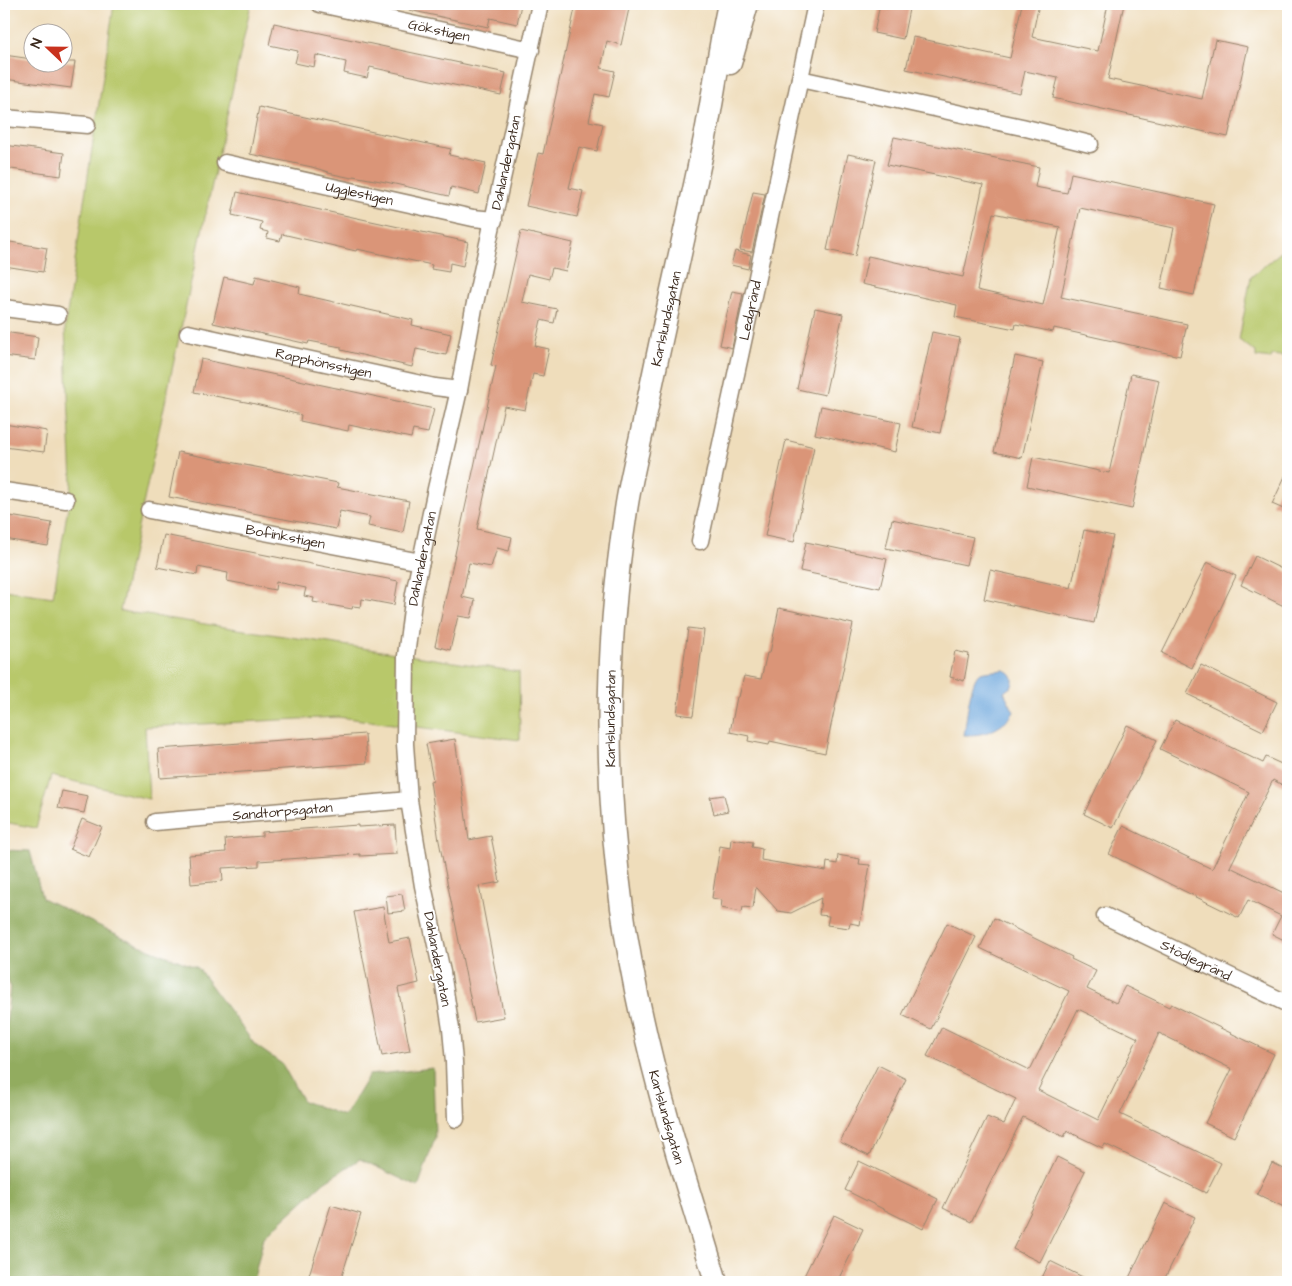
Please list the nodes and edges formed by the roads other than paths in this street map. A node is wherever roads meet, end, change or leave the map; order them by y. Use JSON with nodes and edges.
{"nodes":[{"id":1,"x":320,"y":4,"type":"edge"},
{"id":2,"x":540,"y":4,"type":"edge"},
{"id":3,"x":729,"y":4,"type":"edge"},
{"id":4,"x":748,"y":4,"type":"edge"},
{"id":5,"x":816,"y":4,"type":"edge"},
{"id":6,"x":531,"y":50,"type":"junction"},
{"id":7,"x":800,"y":79,"type":"junction"},
{"id":8,"x":4,"y":118,"type":"edge"},
{"id":9,"x":87,"y":125,"type":"dead end"},
{"id":10,"x":1090,"y":144,"type":"dead end"},
{"id":11,"x":703,"y":150,"type":"junction"},
{"id":12,"x":225,"y":163,"type":"dead end"},
{"id":13,"x":494,"y":220,"type":"junction"},
{"id":14,"x":4,"y":308,"type":"edge"},
{"id":15,"x":58,"y":315,"type":"dead end"},
{"id":16,"x":188,"y":333,"type":"dead end"},
{"id":17,"x":459,"y":390,"type":"junction"},
{"id":18,"x":4,"y":491,"type":"edge"},
{"id":19,"x":66,"y":500,"type":"dead end"},
{"id":20,"x":149,"y":510,"type":"dead end"},
{"id":21,"x":700,"y":541,"type":"dead end"},
{"id":22,"x":421,"y":562,"type":"junction"},
{"id":23,"x":409,"y":800,"type":"junction"},
{"id":24,"x":155,"y":822,"type":"dead end"},
{"id":25,"x":1104,"y":916,"type":"dead end"},
{"id":26,"x":1288,"y":1004,"type":"edge"},
{"id":27,"x":456,"y":1119,"type":"dead end"},
{"id":28,"x":716,"y":1282,"type":"edge"}],
"edges":[{"from":1,"to":6,"type":"street","name":"Gökstigen"},
{"from":2,"to":6,"type":"street","name":"Dahlandergatan"},
{"from":3,"to":11,"type":"main road","name":"Karlslundsgatan"},
{"from":4,"to":11,"type":"main road","name":"Karlslundsgatan"},
{"from":5,"to":7,"type":"street","name":"Ledgränd"},
{"from":6,"to":13,"type":"street","name":"Dahlandergatan"},
{"from":7,"to":10,"type":"street"},
{"from":7,"to":21,"type":"street","name":"Ledgränd"},
{"from":8,"to":9,"type":"street"},
{"from":11,"to":28,"type":"main road","name":"Karlslundsgatan"},
{"from":12,"to":13,"type":"street","name":"Ugglestigen"},
{"from":13,"to":17,"type":"street","name":"Dahlandergatan"},
{"from":14,"to":15,"type":"street"},
{"from":16,"to":17,"type":"street","name":"Rapphönsstigen"},
{"from":17,"to":22,"type":"street","name":"Dahlandergatan"},
{"from":18,"to":19,"type":"street"},
{"from":20,"to":22,"type":"street","name":"Bofinkstigen"},
{"from":22,"to":23,"type":"street","name":"Dahlandergatan"},
{"from":23,"to":24,"type":"street","name":"Sandtorpsgatan"},
{"from":23,"to":27,"type":"street","name":"Dahlandergatan"},
{"from":25,"to":26,"type":"street","name":"Stödjegränd"}]}
